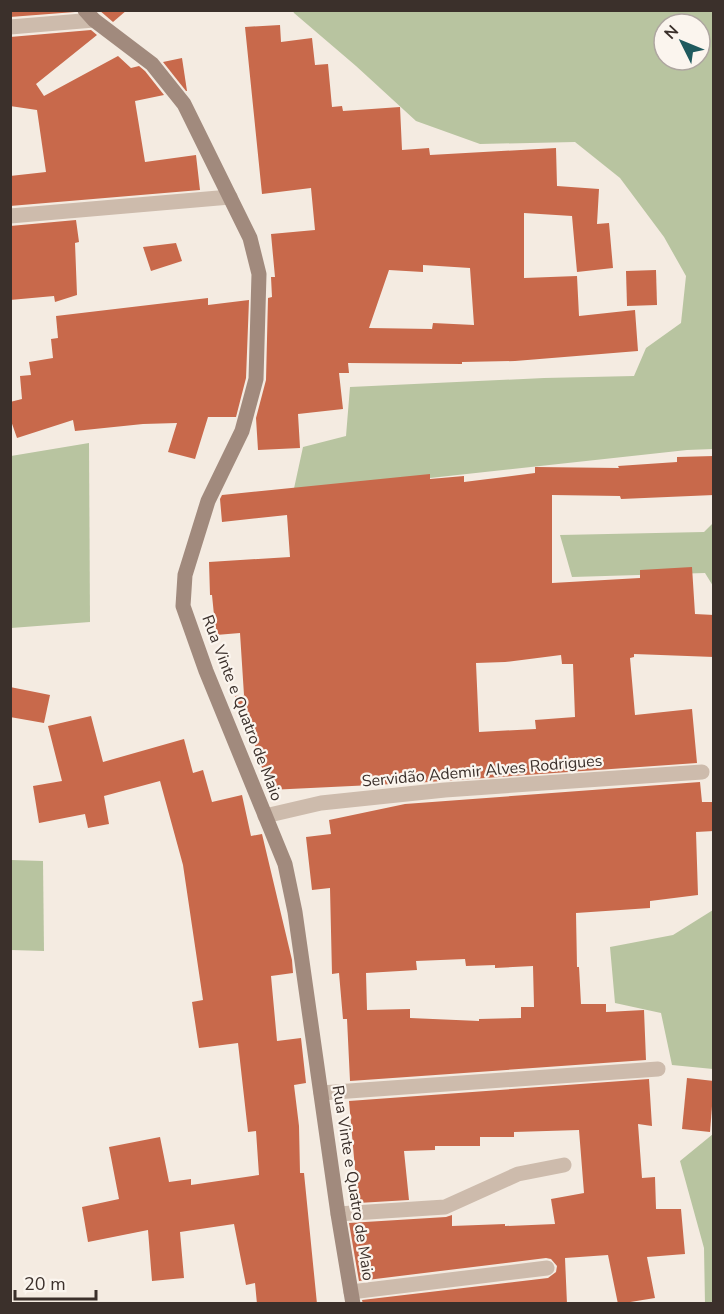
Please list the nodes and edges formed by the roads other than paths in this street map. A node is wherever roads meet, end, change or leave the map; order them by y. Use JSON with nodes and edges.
{"nodes":[{"id":1,"x":90,"y":15,"type":"edge"},
{"id":2,"x":10,"y":27,"type":"edge"},
{"id":3,"x":230,"y":197,"type":"junction"},
{"id":4,"x":10,"y":216,"type":"edge"},
{"id":5,"x":702,"y":772,"type":"dead end"},
{"id":6,"x":266,"y":816,"type":"junction"},
{"id":7,"x":658,"y":1069,"type":"dead end"},
{"id":8,"x":321,"y":1093,"type":"junction"},
{"id":9,"x":564,"y":1165,"type":"dead end"},
{"id":10,"x":338,"y":1215,"type":"junction"},
{"id":11,"x":548,"y":1268,"type":"dead end"},
{"id":12,"x":352,"y":1298,"type":"edge"}],
"edges":[{"from":1,"to":2,"type":"street"},
{"from":1,"to":3,"type":"street","name":"Rua Vinte e Quatro de Maio"},
{"from":3,"to":4,"type":"street"},
{"from":3,"to":6,"type":"street","name":"Rua Vinte e Quatro de Maio"},
{"from":5,"to":6,"type":"street","name":"Servidão Ademir Alves Rodrigues"},
{"from":6,"to":8,"type":"street","name":"Rua Vinte e Quatro de Maio"},
{"from":7,"to":8,"type":"street"},
{"from":8,"to":10,"type":"street","name":"Rua Vinte e Quatro de Maio"},
{"from":9,"to":10,"type":"street"},
{"from":10,"to":12,"type":"street","name":"Rua Vinte e Quatro de Maio"},
{"from":11,"to":12,"type":"street"}]}
